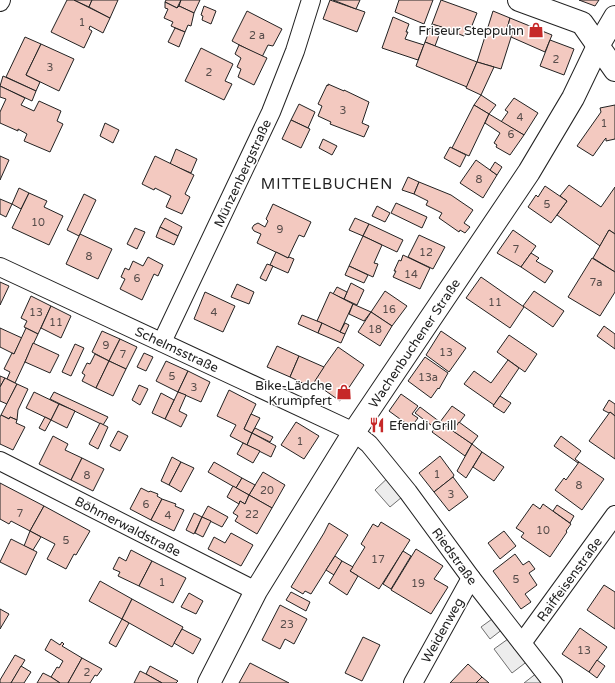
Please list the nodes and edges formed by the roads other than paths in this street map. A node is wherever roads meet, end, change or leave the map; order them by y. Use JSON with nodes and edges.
{"nodes":[{"id":1,"x":311,"y":0,"type":"edge"},
{"id":2,"x":519,"y":0,"type":"edge"},
{"id":3,"x":615,"y":17,"type":"edge"},
{"id":4,"x":598,"y":46,"type":"junction"},
{"id":5,"x":615,"y":70,"type":"edge"},
{"id":6,"x":0,"y":267,"type":"edge"},
{"id":7,"x":162,"y":342,"type":"junction"},
{"id":8,"x":354,"y":432,"type":"junction"},
{"id":9,"x":0,"y":461,"type":"edge"},
{"id":10,"x":615,"y":515,"type":"edge"},
{"id":11,"x":471,"y":578,"type":"junction"},
{"id":12,"x":256,"y":591,"type":"junction"},
{"id":13,"x":522,"y":643,"type":"junction"},
{"id":14,"x":209,"y":683,"type":"edge"},
{"id":15,"x":413,"y":683,"type":"edge"},
{"id":16,"x":553,"y":683,"type":"edge"}],
"edges":[{"from":1,"to":7,"type":"street","name":"Münzenbergstraße"},
{"from":2,"to":4,"type":"main road"},
{"from":3,"to":4,"type":"main road","name":"Wachenbuchener Straße"},
{"from":4,"to":5,"type":"main road"},
{"from":4,"to":8,"type":"main road","name":"Wachenbuchener Straße"},
{"from":6,"to":7,"type":"street","name":"Schelmsstraße"},
{"from":7,"to":8,"type":"street","name":"Schelmsstraße"},
{"from":8,"to":11,"type":"street","name":"Riedstraße"},
{"from":8,"to":12,"type":"main road","name":"Wachenbuchener Straße"},
{"from":9,"to":12,"type":"street","name":"Böhmerwaldstraße"},
{"from":10,"to":13,"type":"street","name":"Raiffeisenstraße"},
{"from":11,"to":13,"type":"street","name":"Riedstraße"},
{"from":11,"to":15,"type":"street","name":"Weidenweg"},
{"from":12,"to":14,"type":"main road","name":"Wachenbuchener Straße"},
{"from":13,"to":16,"type":"street","name":"Riedstraße"}]}
